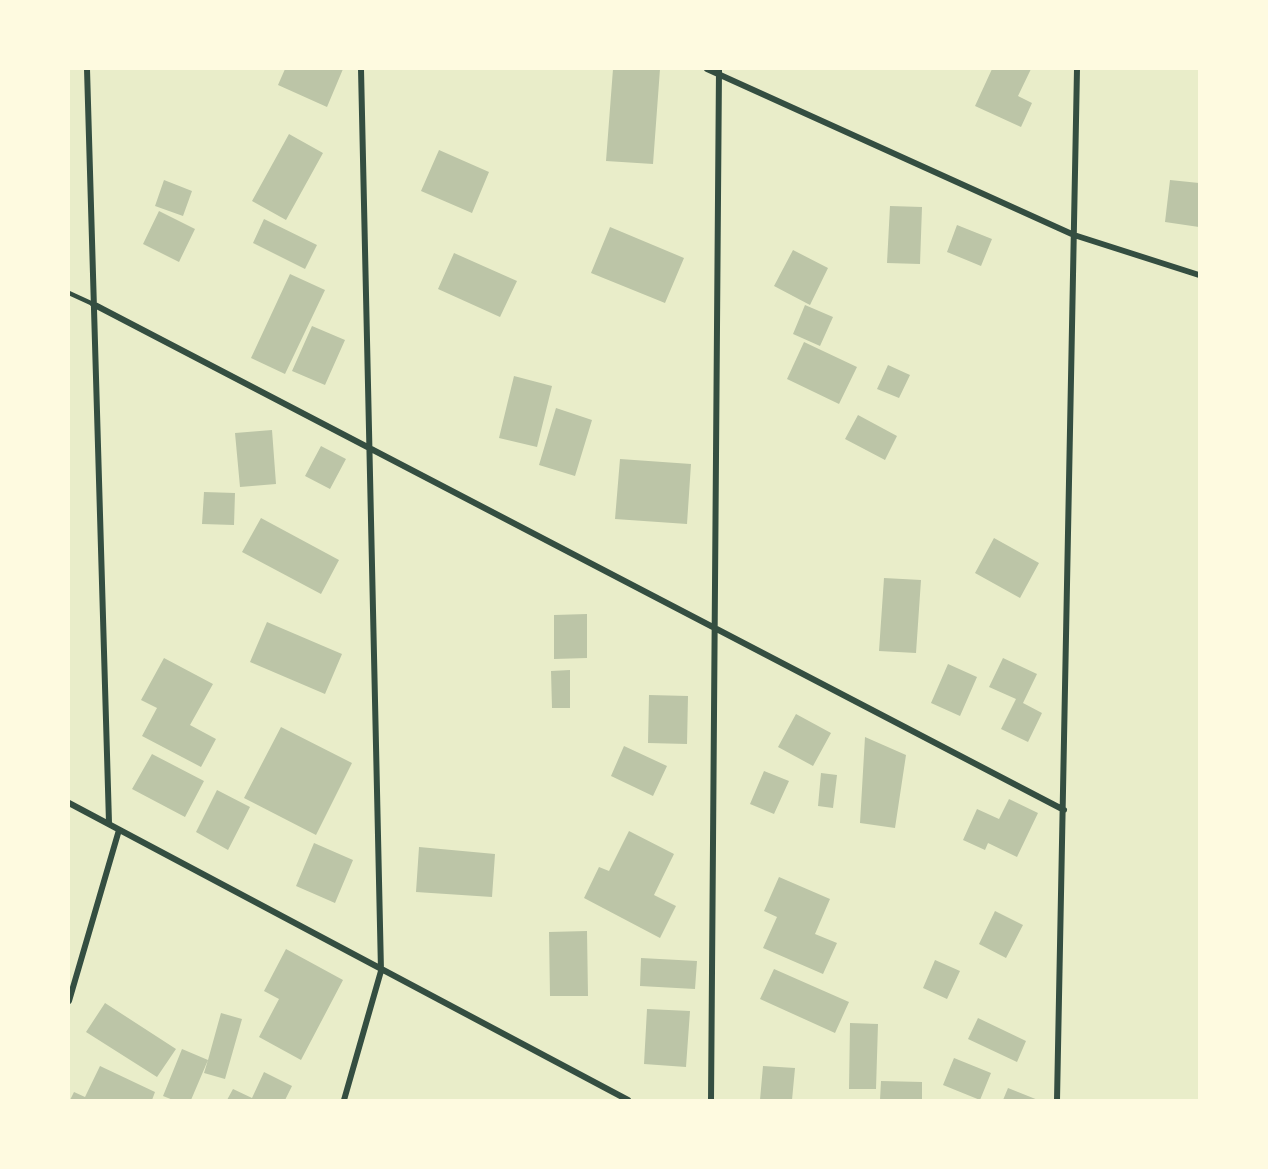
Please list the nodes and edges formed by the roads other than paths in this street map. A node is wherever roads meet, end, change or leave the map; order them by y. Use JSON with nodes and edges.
{"nodes":[{"id":1,"x":87,"y":69,"type":"edge"},
{"id":2,"x":361,"y":69,"type":"edge"},
{"id":3,"x":707,"y":69,"type":"edge"},
{"id":4,"x":1077,"y":69,"type":"edge"},
{"id":5,"x":718,"y":72,"type":"edge"},
{"id":6,"x":1074,"y":236,"type":"junction"},
{"id":7,"x":1199,"y":275,"type":"edge"},
{"id":8,"x":69,"y":294,"type":"edge"},
{"id":9,"x":93,"y":304,"type":"junction"},
{"id":10,"x":369,"y":449,"type":"junction"},
{"id":11,"x":716,"y":630,"type":"junction"},
{"id":12,"x":69,"y":803,"type":"edge"},
{"id":13,"x":1064,"y":810,"type":"junction"},
{"id":14,"x":109,"y":823,"type":"junction"},
{"id":15,"x":118,"y":830,"type":"junction"},
{"id":16,"x":381,"y":971,"type":"junction"},
{"id":17,"x":69,"y":1001,"type":"edge"},
{"id":18,"x":344,"y":1100,"type":"edge"},
{"id":19,"x":628,"y":1100,"type":"edge"},
{"id":20,"x":711,"y":1100,"type":"edge"},
{"id":21,"x":1058,"y":1100,"type":"edge"}],
"edges":[{"from":1,"to":9,"type":"street"},
{"from":2,"to":10,"type":"street"},
{"from":3,"to":5,"type":"street"},
{"from":4,"to":6,"type":"street"},
{"from":5,"to":6,"type":"street"},
{"from":5,"to":11,"type":"street"},
{"from":6,"to":7,"type":"street"},
{"from":6,"to":13,"type":"street"},
{"from":8,"to":9,"type":"lane"},
{"from":9,"to":10,"type":"street"},
{"from":9,"to":14,"type":"street"},
{"from":10,"to":11,"type":"street"},
{"from":10,"to":16,"type":"street"},
{"from":11,"to":13,"type":"street"},
{"from":11,"to":20,"type":"street"},
{"from":12,"to":14,"type":"street"},
{"from":13,"to":21,"type":"street"},
{"from":14,"to":15,"type":"street"},
{"from":15,"to":16,"type":"street"},
{"from":15,"to":17,"type":"street"},
{"from":16,"to":18,"type":"street"},
{"from":16,"to":19,"type":"street"}]}
